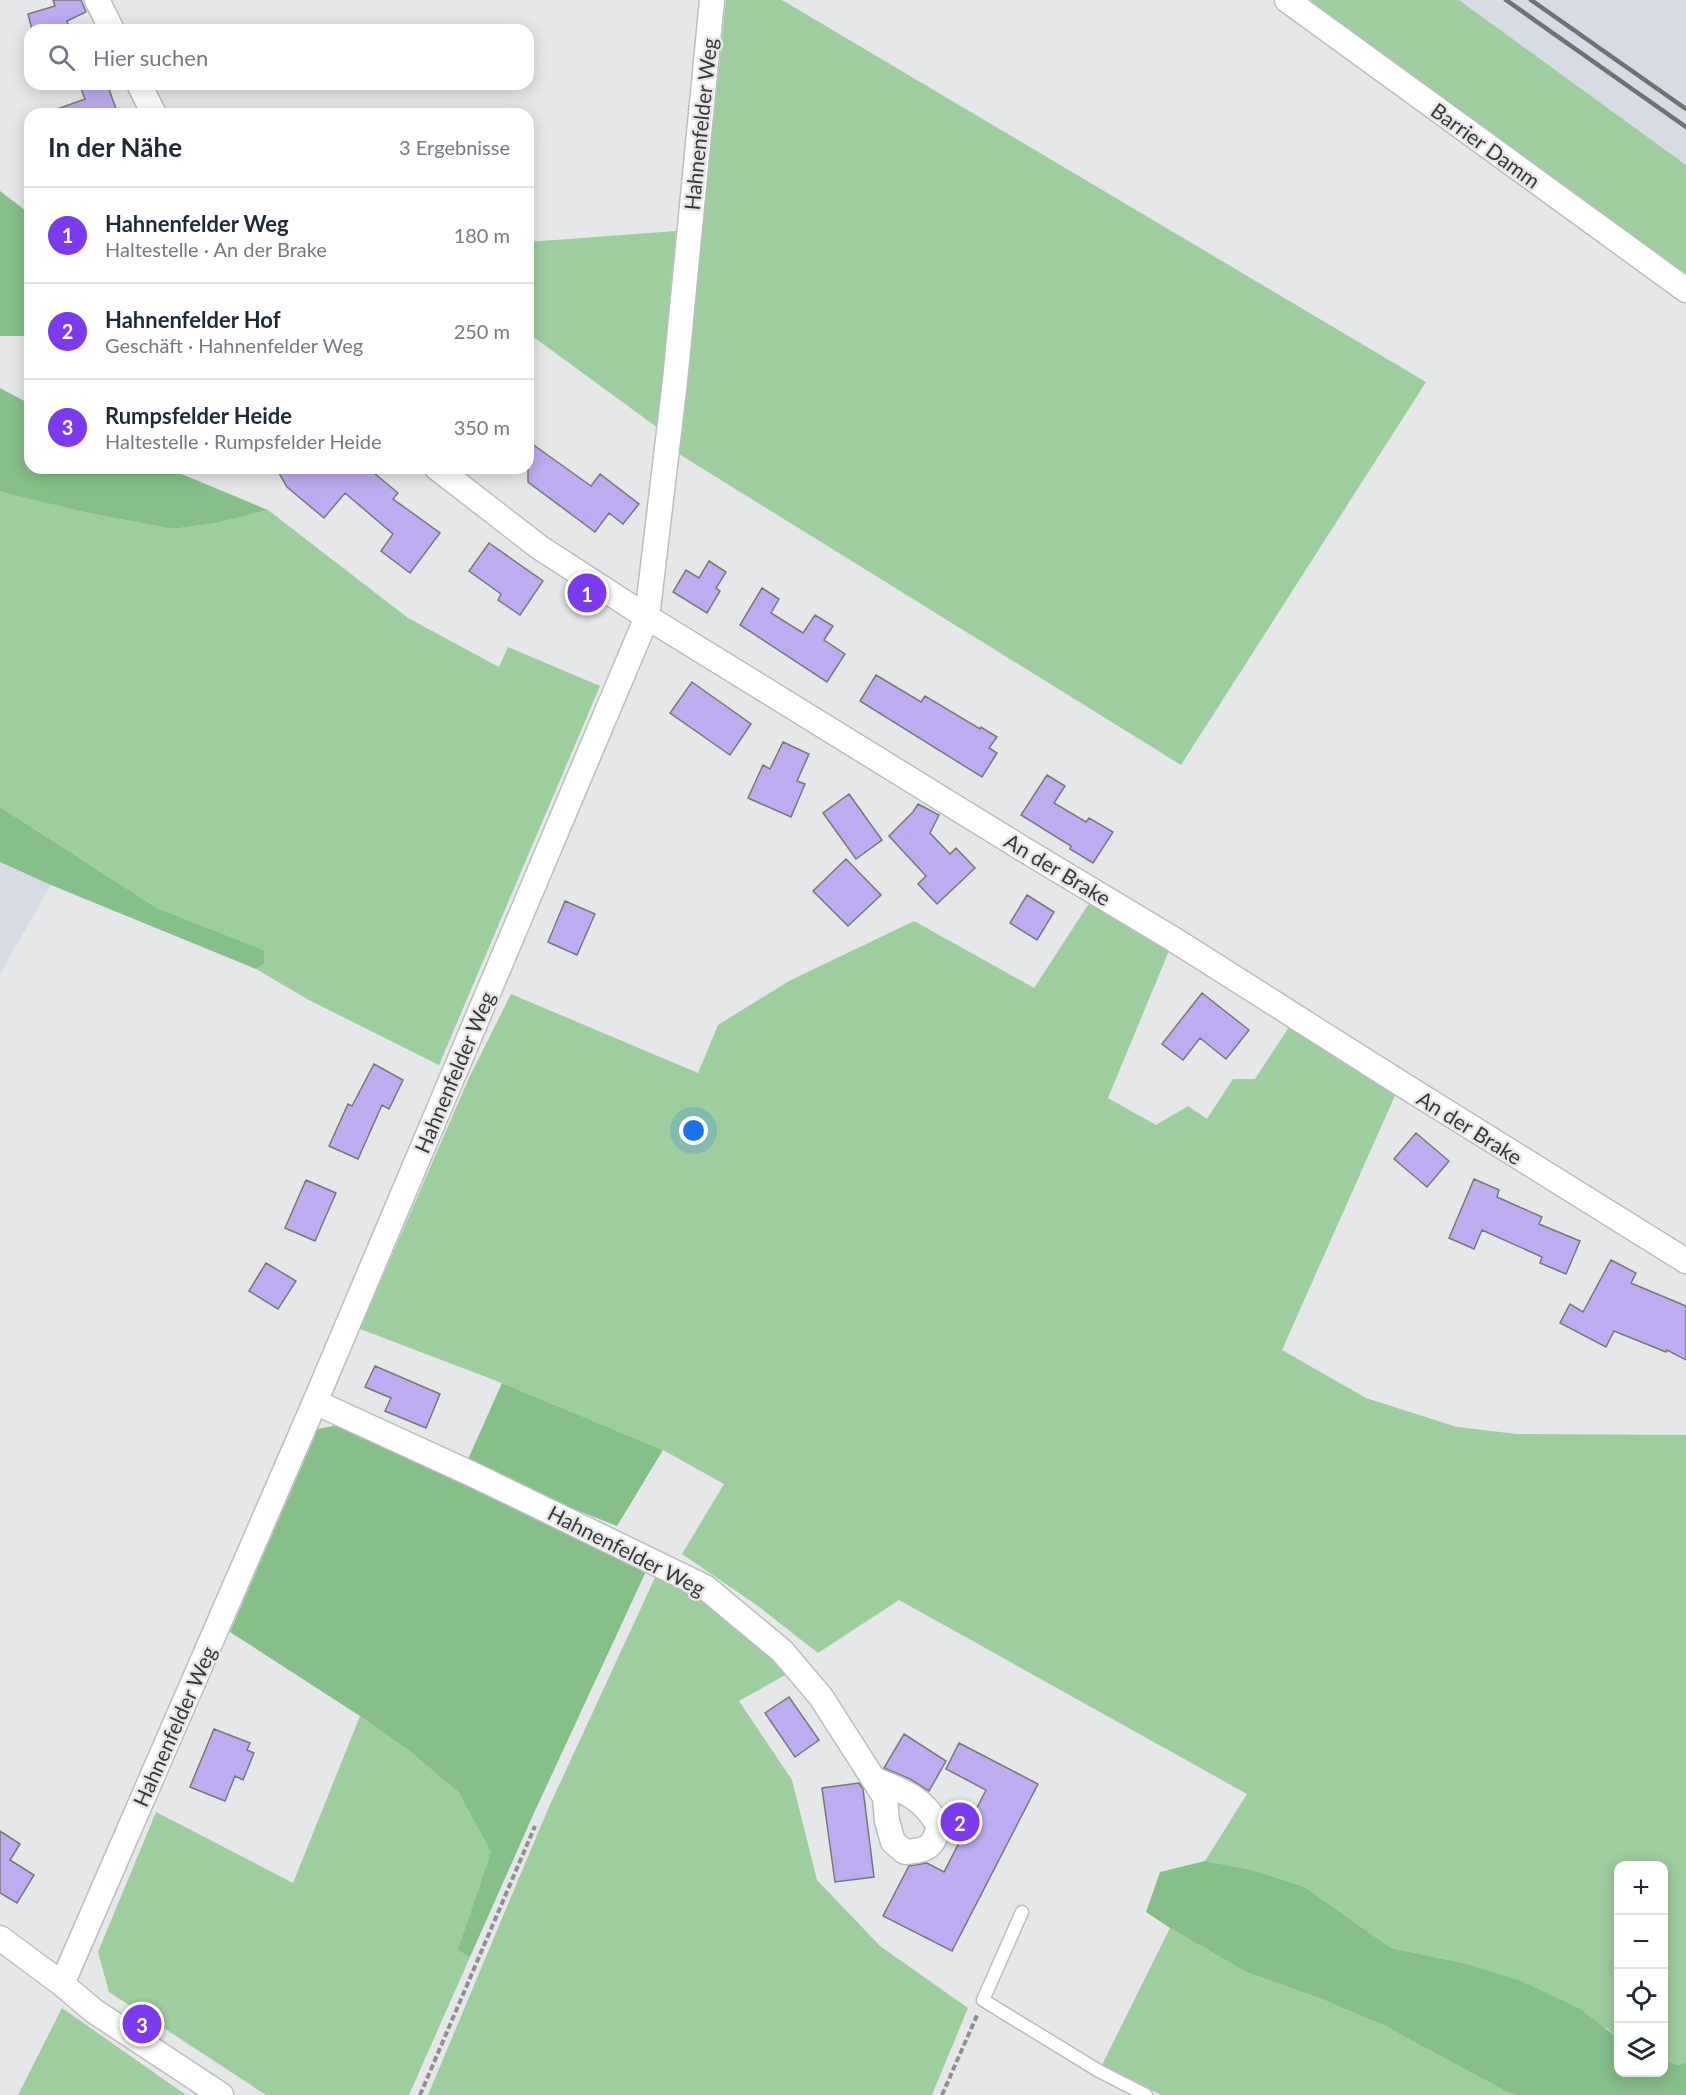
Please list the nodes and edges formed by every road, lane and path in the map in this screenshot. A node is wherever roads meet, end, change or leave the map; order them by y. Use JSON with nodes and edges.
{"nodes":[{"id":1,"x":97,"y":0,"type":"edge"},
{"id":2,"x":712,"y":0,"type":"edge"},
{"id":3,"x":1287,"y":0,"type":"edge"},
{"id":4,"x":109,"y":24,"type":"edge"},
{"id":5,"x":142,"y":90,"type":"edge"},
{"id":6,"x":151,"y":108,"type":"edge"},
{"id":7,"x":1686,"y":290,"type":"edge"},
{"id":8,"x":445,"y":474,"type":"edge"},
{"id":9,"x":647,"y":617,"type":"junction"},
{"id":10,"x":1686,"y":1261,"type":"edge"},
{"id":11,"x":315,"y":1402,"type":"junction"},
{"id":12,"x":874,"y":1780,"type":"dead end"},
{"id":13,"x":535,"y":1826,"type":"dead end"},
{"id":14,"x":1022,"y":1912,"type":"dead end"},
{"id":15,"x":0,"y":1938,"type":"edge"},
{"id":16,"x":62,"y":1984,"type":"junction"},
{"id":17,"x":983,"y":2001,"type":"junction"},
{"id":18,"x":221,"y":2095,"type":"edge"},
{"id":19,"x":420,"y":2095,"type":"edge"},
{"id":20,"x":942,"y":2095,"type":"edge"},
{"id":21,"x":1146,"y":2095,"type":"edge"}],
"edges":[{"from":1,"to":4,"type":"street"},
{"from":2,"to":9,"type":"street","name":"Hahnenfelder Weg"},
{"from":3,"to":7,"type":"street","name":"Barrier Damm"},
{"from":5,"to":6,"type":"street"},
{"from":8,"to":9,"type":"street","name":"An der Brake"},
{"from":9,"to":10,"type":"street","name":"An der Brake"},
{"from":9,"to":11,"type":"street","name":"Hahnenfelder Weg"},
{"from":11,"to":12,"type":"street","name":"Hahnenfelder Weg"},
{"from":11,"to":16,"type":"street","name":"Hahnenfelder Weg"},
{"from":13,"to":19,"type":"path"},
{"from":14,"to":17,"type":"lane"},
{"from":15,"to":16,"type":"street"},
{"from":16,"to":18,"type":"street"},
{"from":17,"to":20,"type":"path"},
{"from":17,"to":21,"type":"lane"}]}
